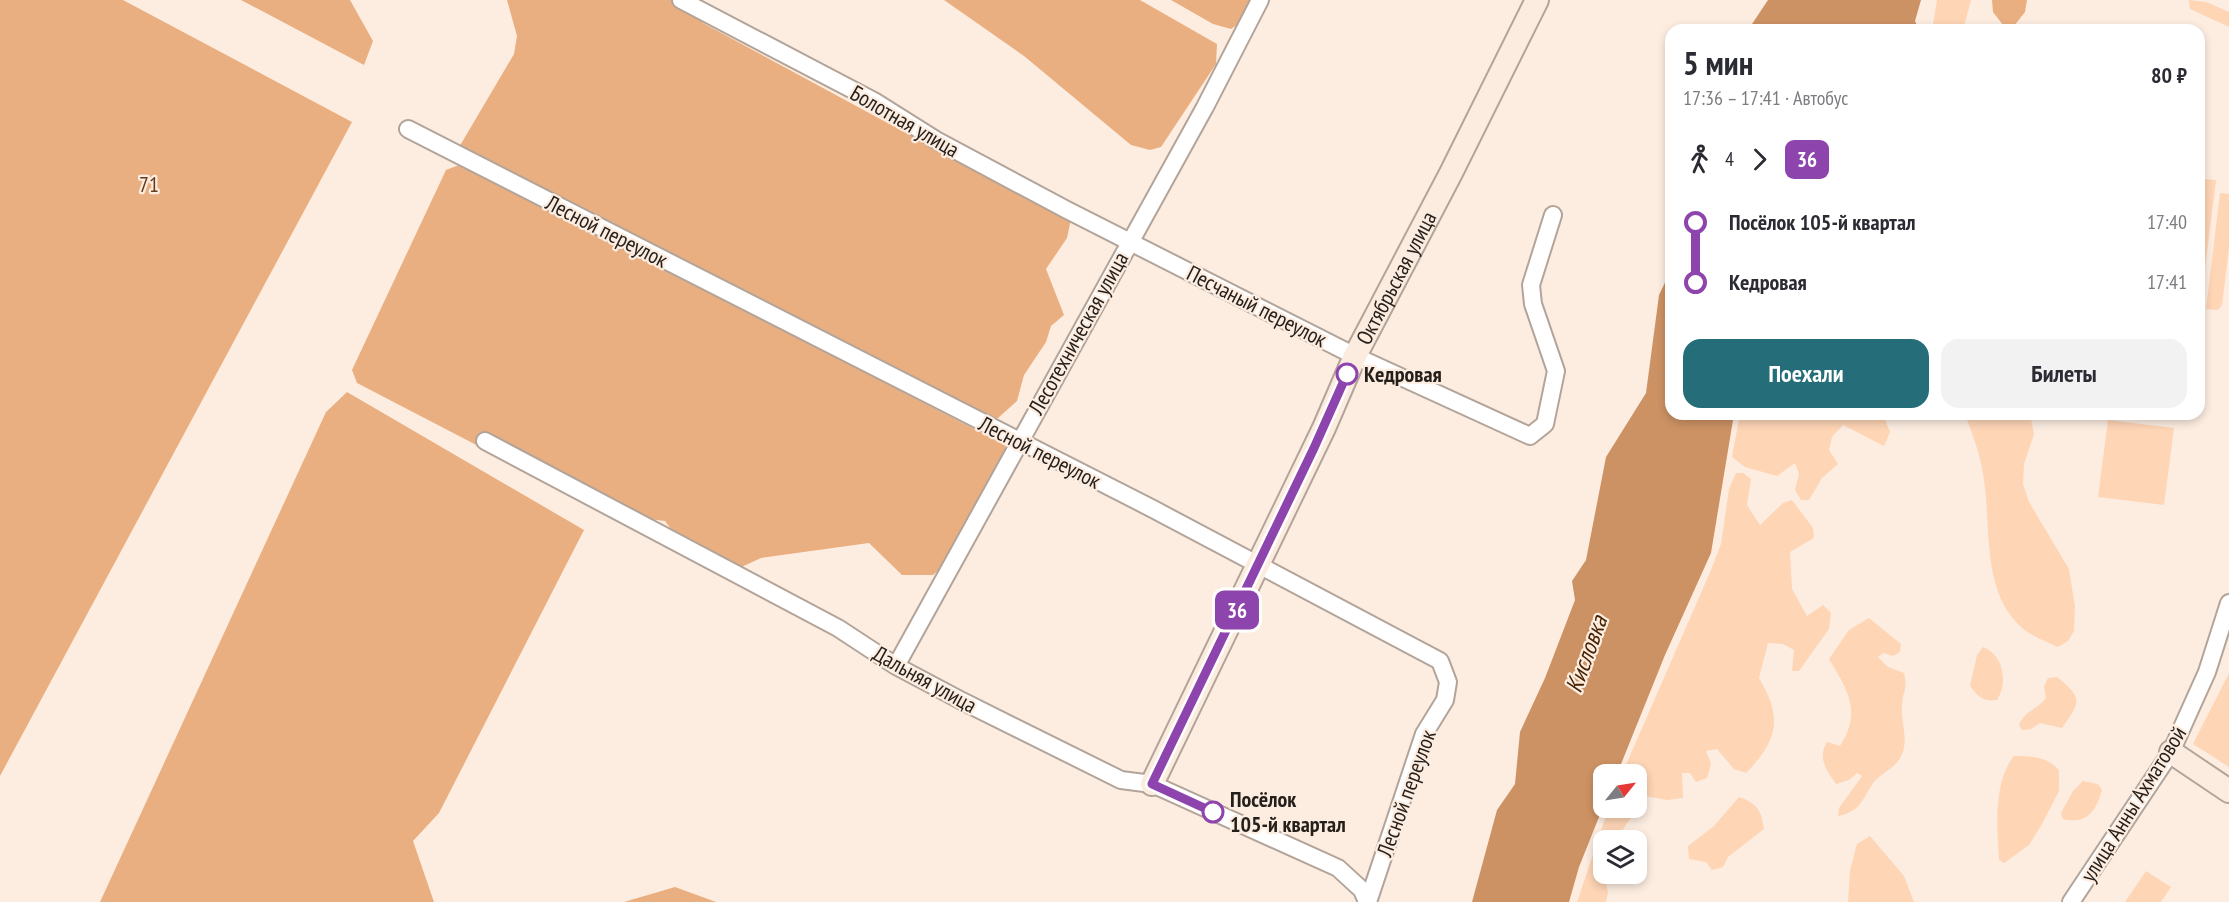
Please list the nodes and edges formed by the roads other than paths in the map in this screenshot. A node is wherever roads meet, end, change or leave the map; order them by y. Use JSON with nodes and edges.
{"nodes":[{"id":1,"x":681,"y":0,"type":"edge"},
{"id":2,"x":1260,"y":0,"type":"edge"},
{"id":3,"x":1537,"y":0,"type":"edge"},
{"id":4,"x":408,"y":129,"type":"dead end"},
{"id":5,"x":1553,"y":215,"type":"dead end"},
{"id":6,"x":1130,"y":241,"type":"junction"},
{"id":7,"x":1355,"y":356,"type":"junction"},
{"id":8,"x":485,"y":441,"type":"dead end"},
{"id":9,"x":1018,"y":441,"type":"junction"},
{"id":10,"x":1258,"y":565,"type":"junction"},
{"id":11,"x":2229,"y":603,"type":"edge"},
{"id":12,"x":896,"y":666,"type":"junction"},
{"id":13,"x":2171,"y":752,"type":"junction"},
{"id":14,"x":1152,"y":784,"type":"junction"},
{"id":15,"x":2229,"y":790,"type":"edge"},
{"id":16,"x":1368,"y":902,"type":"edge"},
{"id":17,"x":2071,"y":902,"type":"edge"}],
"edges":[{"from":1,"to":6,"type":"street","name":"Болотная улица"},
{"from":2,"to":6,"type":"street","name":"Лесотехническая улица"},
{"from":3,"to":7,"type":"street","name":"Октябрьская улица"},
{"from":4,"to":9,"type":"street","name":"Лесной переулок"},
{"from":5,"to":7,"type":"street","name":"Песчаный переулок"},
{"from":6,"to":7,"type":"street","name":"Песчаный переулок"},
{"from":6,"to":9,"type":"street","name":"Лесотехническая улица"},
{"from":7,"to":10,"type":"street","name":"Октябрьская улица"},
{"from":8,"to":12,"type":"street","name":"Дальняя улица"},
{"from":9,"to":10,"type":"street","name":"Лесной переулок"},
{"from":9,"to":12,"type":"street","name":"Лесотехническая улица"},
{"from":10,"to":14,"type":"street","name":"Октябрьская улица"},
{"from":10,"to":16,"type":"street","name":"Лесной переулок"},
{"from":11,"to":13,"type":"street","name":"улица Анны Ахматовой"},
{"from":12,"to":14,"type":"street","name":"Дальняя улица"},
{"from":13,"to":15,"type":"street"},
{"from":13,"to":17,"type":"street","name":"улица Анны Ахматовой"},
{"from":14,"to":16,"type":"street","name":"Дальняя улица"}]}
